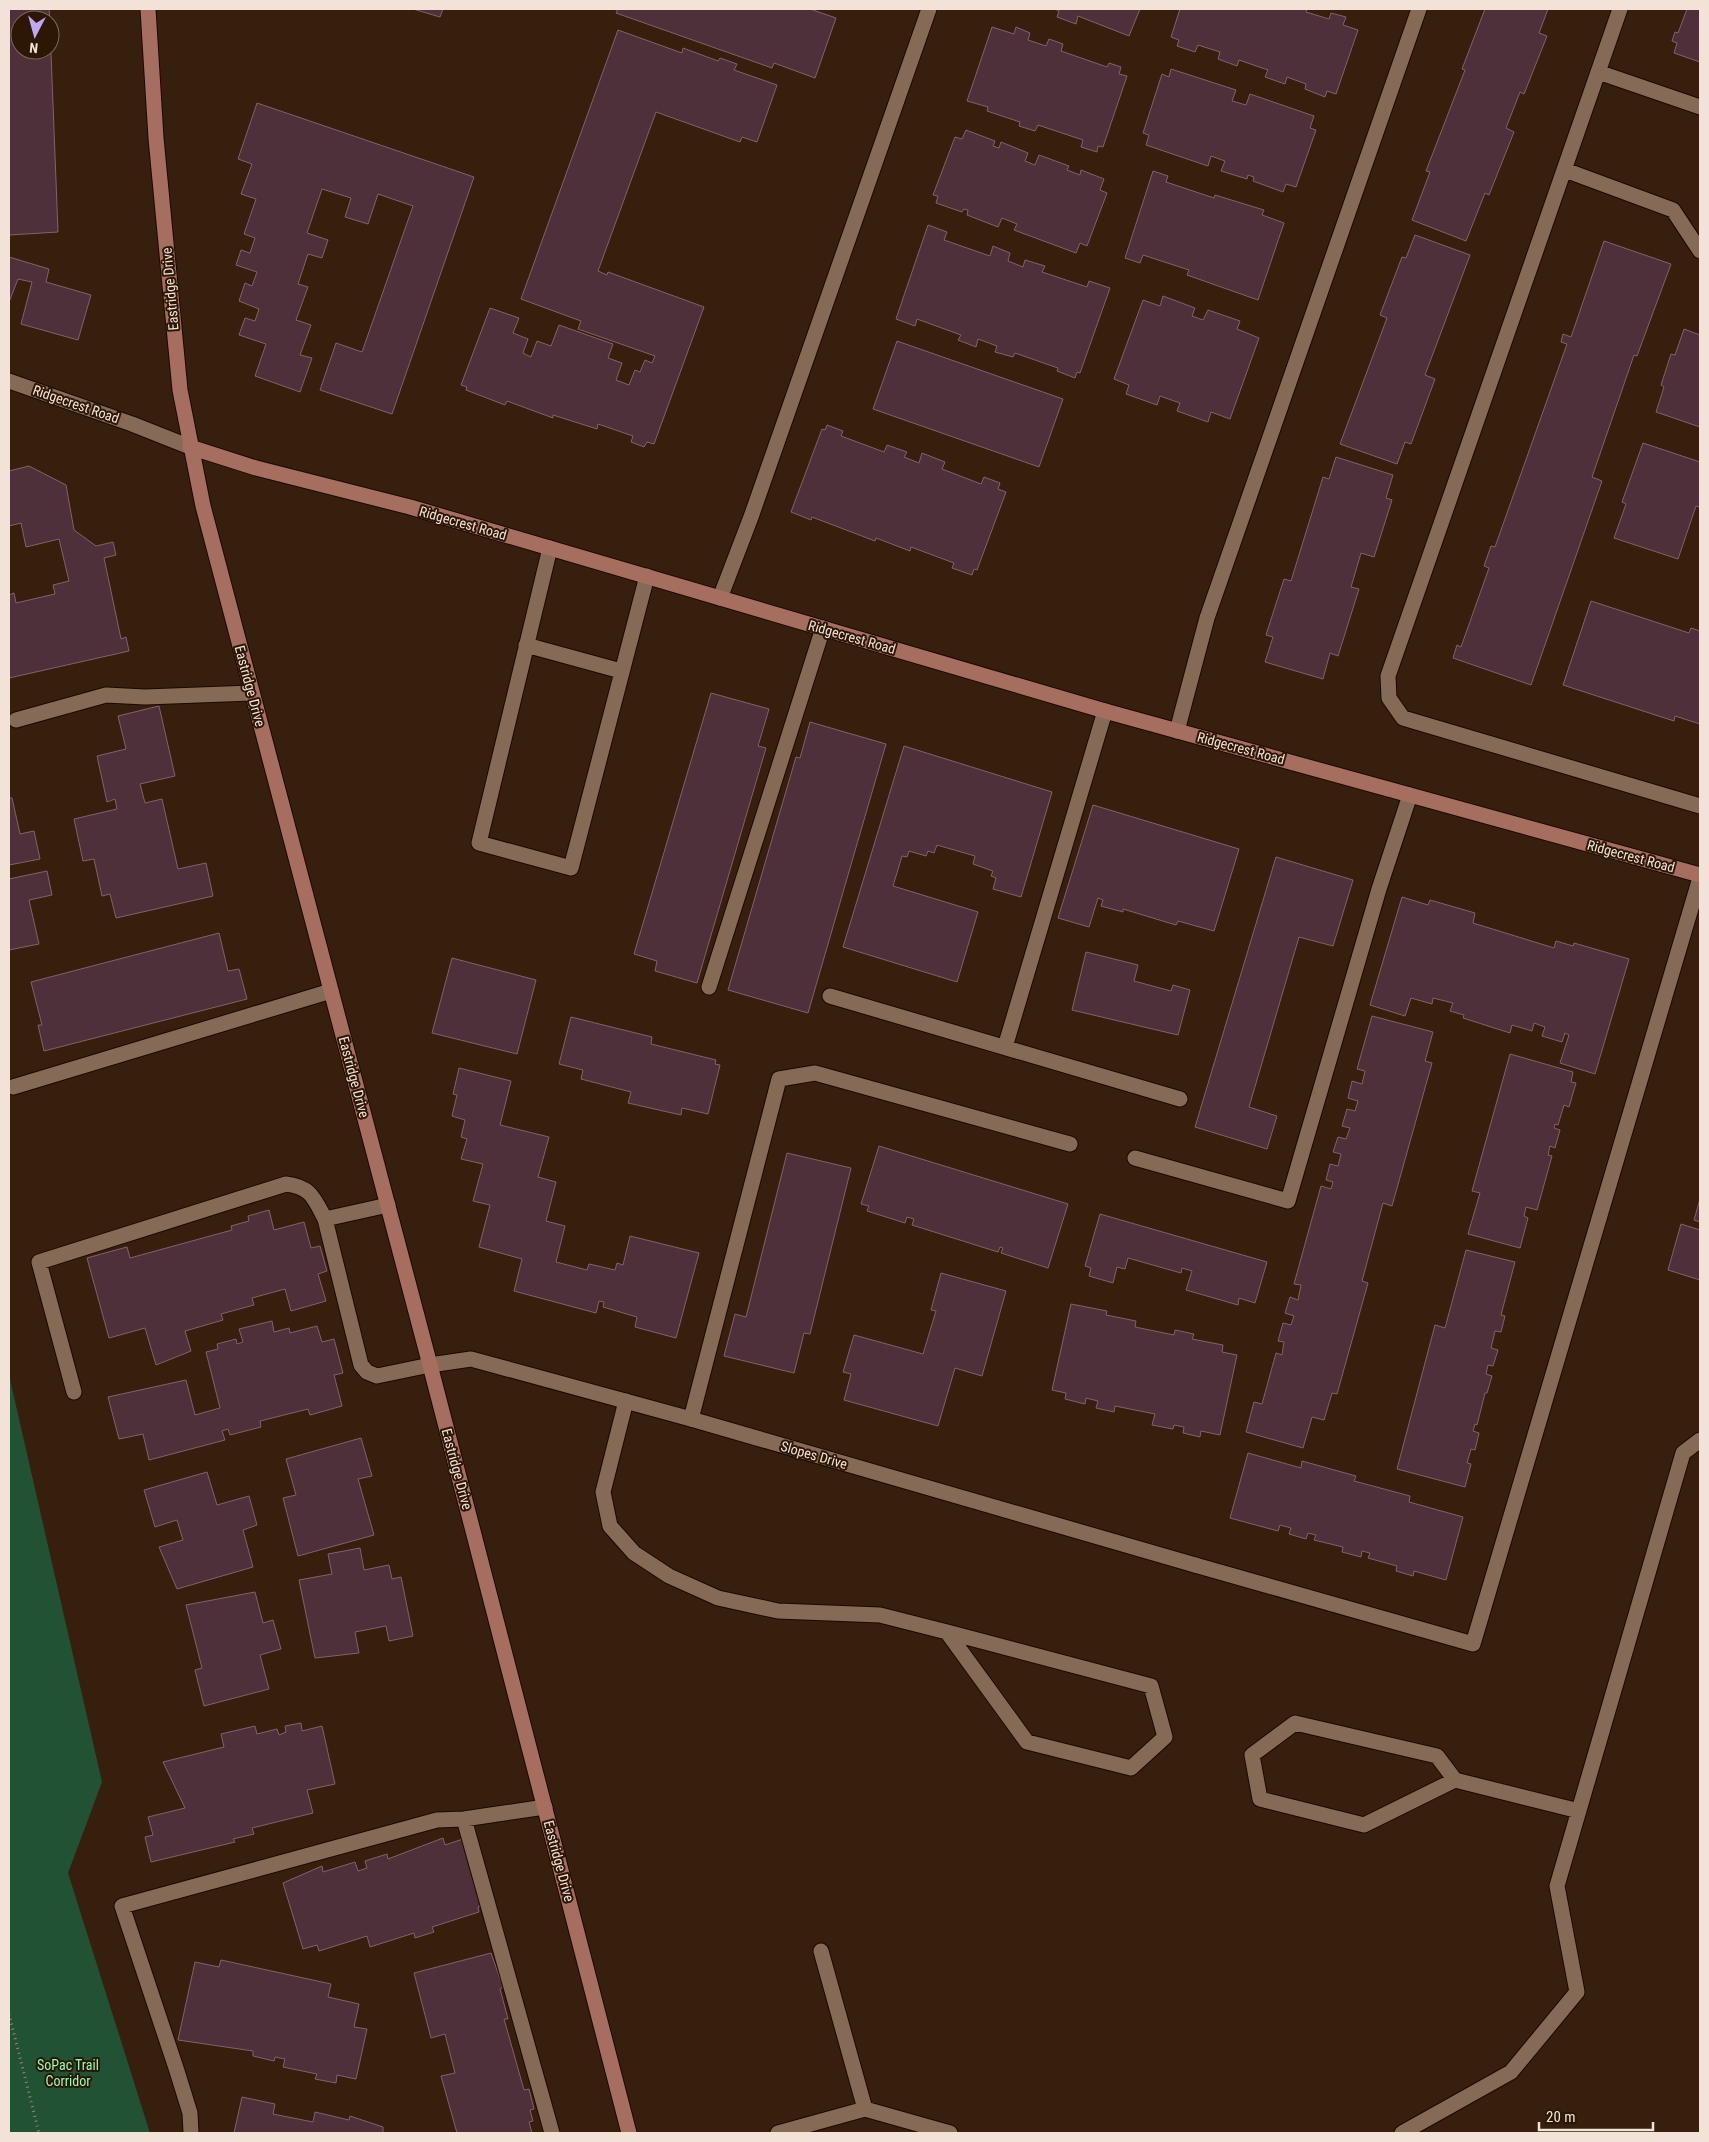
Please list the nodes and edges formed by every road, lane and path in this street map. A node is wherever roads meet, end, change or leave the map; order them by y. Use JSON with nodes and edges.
{"nodes":[{"id":1,"x":148,"y":9,"type":"edge"},
{"id":2,"x":929,"y":9,"type":"edge"},
{"id":3,"x":1419,"y":9,"type":"edge"},
{"id":4,"x":1620,"y":9,"type":"edge"},
{"id":5,"x":1598,"y":72,"type":"junction"},
{"id":6,"x":1700,"y":107,"type":"edge"},
{"id":7,"x":1565,"y":170,"type":"junction"},
{"id":8,"x":1700,"y":251,"type":"edge"},
{"id":9,"x":9,"y":381,"type":"edge"},
{"id":10,"x":190,"y":447,"type":"junction"},
{"id":11,"x":550,"y":548,"type":"junction"},
{"id":12,"x":647,"y":576,"type":"junction"},
{"id":13,"x":720,"y":598,"type":"junction"},
{"id":14,"x":824,"y":628,"type":"junction"},
{"id":15,"x":526,"y":645,"type":"junction"},
{"id":16,"x":622,"y":671,"type":"junction"},
{"id":17,"x":252,"y":693,"type":"junction"},
{"id":18,"x":1105,"y":711,"type":"junction"},
{"id":19,"x":16,"y":720,"type":"dead end"},
{"id":20,"x":1177,"y":731,"type":"junction"},
{"id":21,"x":1410,"y":795,"type":"junction"},
{"id":22,"x":1700,"y":806,"type":"edge"},
{"id":23,"x":1700,"y":876,"type":"edge"},
{"id":24,"x":710,"y":987,"type":"dead end"},
{"id":25,"x":331,"y":991,"type":"junction"},
{"id":26,"x":830,"y":996,"type":"dead end"},
{"id":27,"x":1005,"y":1047,"type":"junction"},
{"id":28,"x":13,"y":1087,"type":"dead end"},
{"id":29,"x":1180,"y":1099,"type":"dead end"},
{"id":30,"x":1070,"y":1144,"type":"dead end"},
{"id":31,"x":1135,"y":1158,"type":"dead end"},
{"id":32,"x":388,"y":1205,"type":"junction"},
{"id":33,"x":325,"y":1219,"type":"junction"},
{"id":34,"x":430,"y":1365,"type":"junction"},
{"id":35,"x":74,"y":1392,"type":"dead end"},
{"id":36,"x":626,"y":1401,"type":"junction"},
{"id":37,"x":691,"y":1419,"type":"junction"},
{"id":38,"x":1700,"y":1440,"type":"edge"},
{"id":39,"x":947,"y":1632,"type":"junction"},
{"id":40,"x":1455,"y":1780,"type":"junction"},
{"id":41,"x":545,"y":1808,"type":"junction"},
{"id":42,"x":1579,"y":1810,"type":"junction"},
{"id":43,"x":464,"y":1819,"type":"junction"},
{"id":44,"x":821,"y":1951,"type":"dead end"},
{"id":45,"x":9,"y":2014,"type":"edge"},
{"id":46,"x":865,"y":2109,"type":"junction"},
{"id":47,"x":39,"y":2133,"type":"edge"},
{"id":48,"x":191,"y":2133,"type":"edge"},
{"id":49,"x":552,"y":2133,"type":"edge"},
{"id":50,"x":629,"y":2133,"type":"edge"},
{"id":51,"x":778,"y":2133,"type":"edge"},
{"id":52,"x":950,"y":2133,"type":"edge"},
{"id":53,"x":1402,"y":2133,"type":"edge"}],
"edges":[{"from":1,"to":10,"type":"street","name":"Eastridge Drive"},
{"from":2,"to":13,"type":"street"},
{"from":3,"to":20,"type":"street"},
{"from":4,"to":5,"type":"street"},
{"from":5,"to":6,"type":"street"},
{"from":5,"to":7,"type":"street"},
{"from":7,"to":8,"type":"street"},
{"from":7,"to":22,"type":"street"},
{"from":9,"to":10,"type":"street","name":"Ridgecrest Road"},
{"from":10,"to":11,"type":"street","name":"Ridgecrest Road"},
{"from":10,"to":17,"type":"street","name":"Eastridge Drive"},
{"from":11,"to":12,"type":"street","name":"Ridgecrest Road"},
{"from":11,"to":15,"type":"street"},
{"from":12,"to":13,"type":"street","name":"Ridgecrest Road"},
{"from":12,"to":16,"type":"street"},
{"from":13,"to":14,"type":"street","name":"Ridgecrest Road"},
{"from":14,"to":18,"type":"street","name":"Ridgecrest Road"},
{"from":14,"to":24,"type":"street"},
{"from":15,"to":16,"type":"street"},
{"from":15,"to":16,"type":"street"},
{"from":17,"to":19,"type":"street"},
{"from":17,"to":25,"type":"street","name":"Eastridge Drive"},
{"from":18,"to":20,"type":"street","name":"Ridgecrest Road"},
{"from":18,"to":27,"type":"street"},
{"from":20,"to":21,"type":"street","name":"Ridgecrest Road"},
{"from":21,"to":23,"type":"street","name":"Ridgecrest Road"},
{"from":21,"to":31,"type":"street"},
{"from":23,"to":37,"type":"street","name":"Slopes Drive"},
{"from":25,"to":28,"type":"street"},
{"from":25,"to":32,"type":"street","name":"Eastridge Drive"},
{"from":26,"to":27,"type":"street"},
{"from":27,"to":29,"type":"street"},
{"from":30,"to":37,"type":"street"},
{"from":32,"to":33,"type":"street"},
{"from":32,"to":34,"type":"street","name":"Eastridge Drive"},
{"from":33,"to":34,"type":"street","name":"Slopes Drive"},
{"from":33,"to":35,"type":"street","name":"Slopes Drive"},
{"from":34,"to":36,"type":"street","name":"Slopes Drive"},
{"from":34,"to":41,"type":"street","name":"Eastridge Drive"},
{"from":36,"to":37,"type":"street","name":"Slopes Drive"},
{"from":36,"to":39,"type":"street"},
{"from":38,"to":42,"type":"street"},
{"from":39,"to":39,"type":"street"},
{"from":40,"to":40,"type":"street"},
{"from":40,"to":42,"type":"street"},
{"from":41,"to":43,"type":"street"},
{"from":41,"to":50,"type":"street","name":"Eastridge Drive"},
{"from":42,"to":53,"type":"street"},
{"from":43,"to":48,"type":"street"},
{"from":43,"to":49,"type":"street"},
{"from":44,"to":46,"type":"street"},
{"from":45,"to":47,"type":"path"},
{"from":46,"to":51,"type":"street"},
{"from":46,"to":52,"type":"street"}]}
